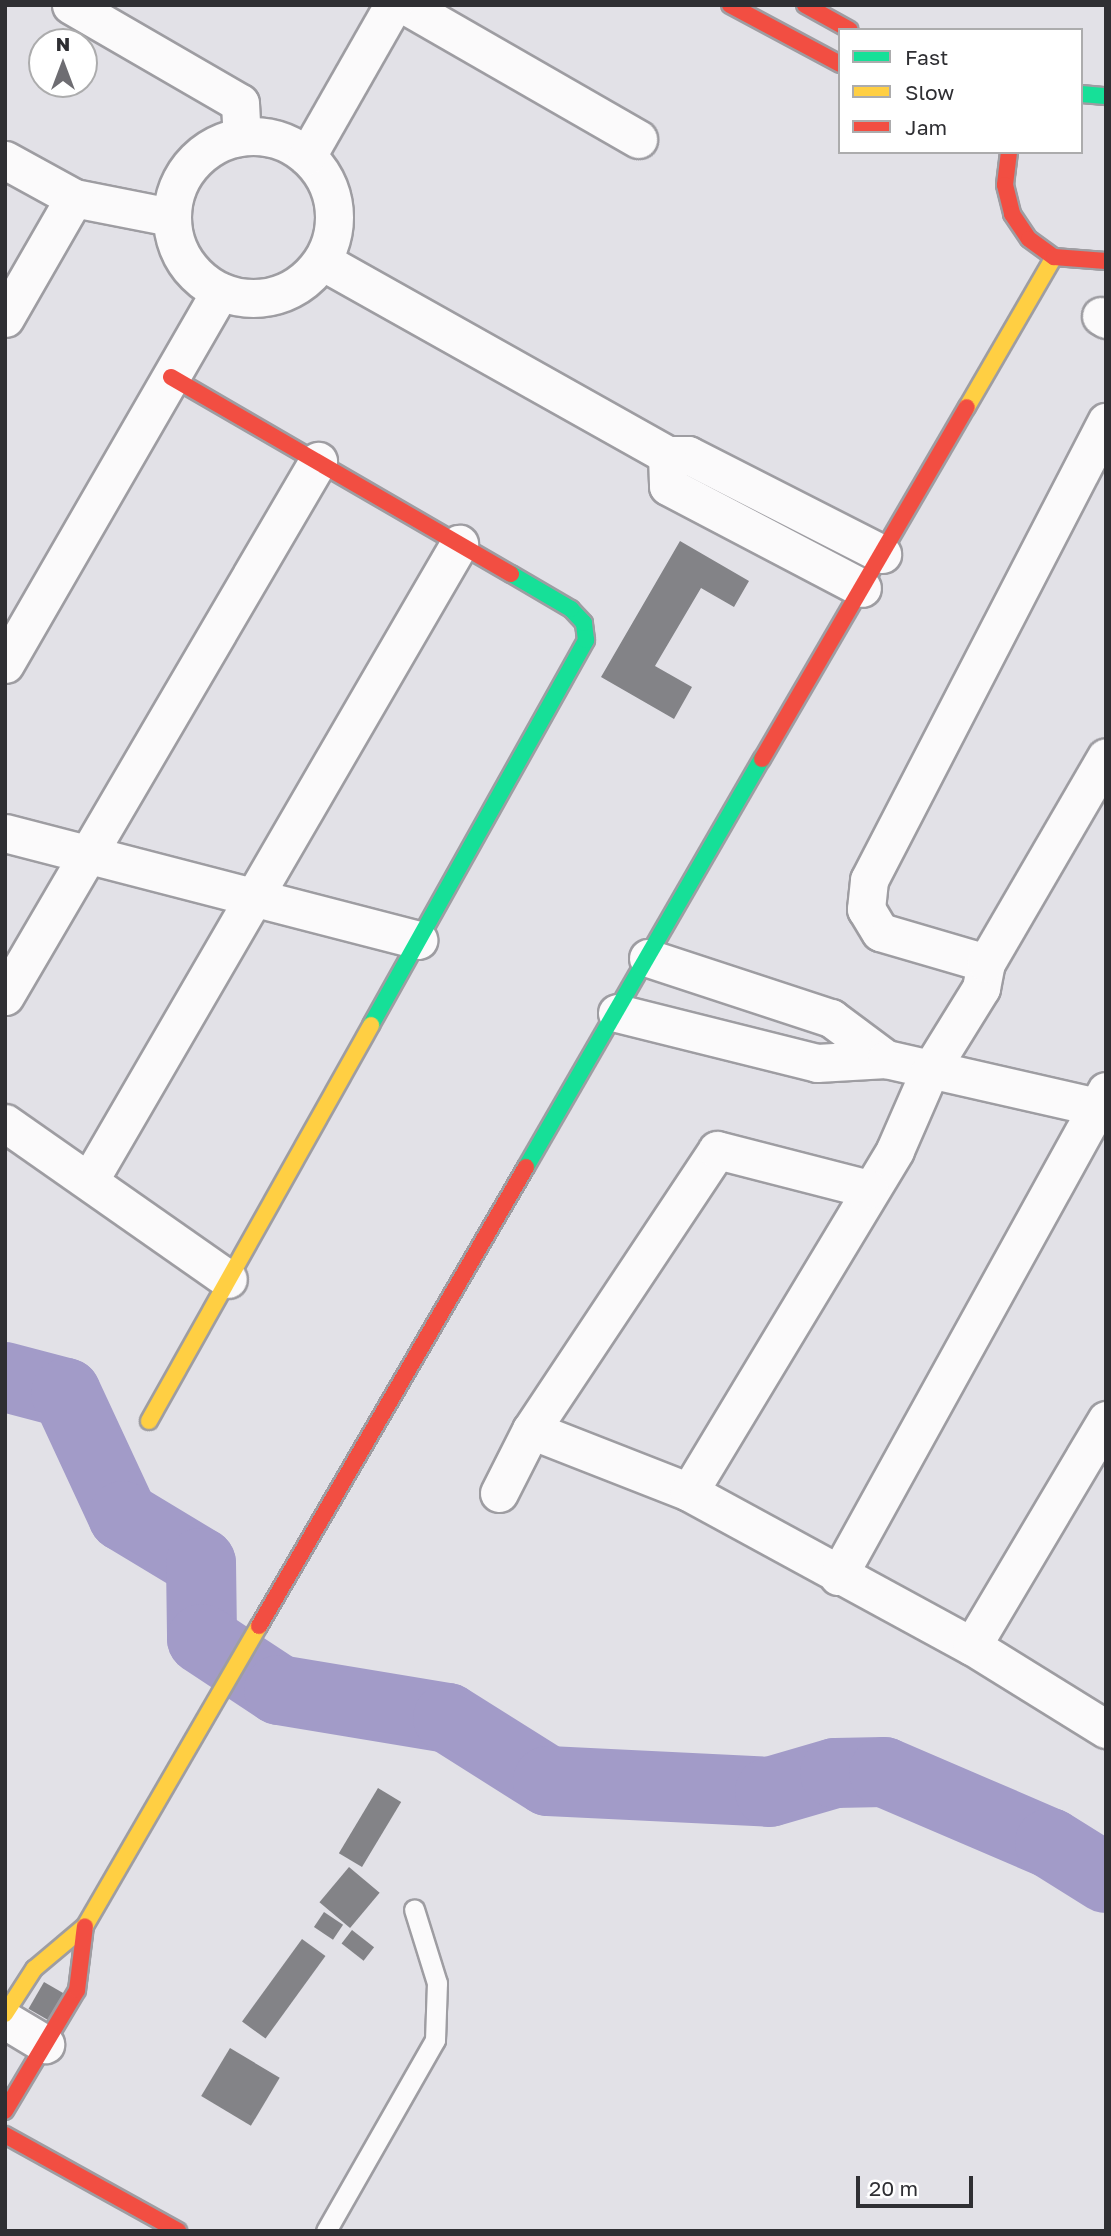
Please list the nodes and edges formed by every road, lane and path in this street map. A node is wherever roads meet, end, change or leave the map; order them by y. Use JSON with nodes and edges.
{"nodes":[{"id":1,"x":71,"y":5,"type":"edge"},
{"id":2,"x":393,"y":5,"type":"edge"},
{"id":3,"x":405,"y":5,"type":"edge"},
{"id":4,"x":730,"y":5,"type":"edge"},
{"id":5,"x":805,"y":5,"type":"edge"},
{"id":6,"x":846,"y":28,"type":"edge"},
{"id":7,"x":838,"y":63,"type":"edge"},
{"id":8,"x":1083,"y":94,"type":"edge"},
{"id":9,"x":1106,"y":96,"type":"edge"},
{"id":10,"x":242,"y":136,"type":"junction"},
{"id":11,"x":638,"y":139,"type":"dead end"},
{"id":12,"x":1007,"y":154,"type":"edge"},
{"id":13,"x":307,"y":156,"type":"junction"},
{"id":14,"x":5,"y":160,"type":"edge"},
{"id":15,"x":74,"y":198,"type":"junction"},
{"id":16,"x":171,"y":217,"type":"junction"},
{"id":17,"x":1054,"y":257,"type":"junction"},
{"id":18,"x":323,"y":261,"type":"junction"},
{"id":19,"x":1106,"y":261,"type":"edge"},
{"id":20,"x":220,"y":292,"type":"junction"},
{"id":21,"x":5,"y":318,"type":"edge"},
{"id":22,"x":171,"y":377,"type":"junction"},
{"id":23,"x":1106,"y":422,"type":"edge"},
{"id":24,"x":667,"y":455,"type":"junction"},
{"id":25,"x":318,"y":461,"type":"junction"},
{"id":26,"x":459,"y":544,"type":"junction"},
{"id":27,"x":882,"y":554,"type":"junction"},
{"id":28,"x":862,"y":588,"type":"junction"},
{"id":29,"x":5,"y":664,"type":"edge"},
{"id":30,"x":1106,"y":757,"type":"edge"},
{"id":31,"x":5,"y":833,"type":"edge"},
{"id":32,"x":88,"y":854,"type":"junction"},
{"id":33,"x":254,"y":897,"type":"junction"},
{"id":34,"x":418,"y":940,"type":"junction"},
{"id":35,"x":649,"y":958,"type":"junction"},
{"id":36,"x":986,"y":963,"type":"junction"},
{"id":37,"x":5,"y":996,"type":"edge"},
{"id":38,"x":617,"y":1013,"type":"junction"},
{"id":39,"x":886,"y":1059,"type":"junction"},
{"id":40,"x":929,"y":1072,"type":"junction"},
{"id":41,"x":1103,"y":1102,"type":"edge"},
{"id":42,"x":5,"y":1123,"type":"edge"},
{"id":43,"x":89,"y":1181,"type":"junction"},
{"id":44,"x":869,"y":1189,"type":"junction"},
{"id":45,"x":228,"y":1279,"type":"junction"},
{"id":46,"x":1106,"y":1420,"type":"edge"},
{"id":47,"x":149,"y":1421,"type":"dead end"},
{"id":48,"x":531,"y":1430,"type":"junction"},
{"id":49,"x":689,"y":1492,"type":"junction"},
{"id":50,"x":499,"y":1493,"type":"dead end"},
{"id":51,"x":838,"y":1576,"type":"junction"},
{"id":52,"x":972,"y":1646,"type":"junction"},
{"id":53,"x":1106,"y":1729,"type":"edge"},
{"id":54,"x":414,"y":1909,"type":"dead end"},
{"id":55,"x":85,"y":1926,"type":"junction"},
{"id":56,"x":5,"y":2014,"type":"edge"},
{"id":57,"x":5,"y":2020,"type":"edge"},
{"id":58,"x":45,"y":2044,"type":"junction"},
{"id":59,"x":5,"y":2112,"type":"edge"},
{"id":60,"x":5,"y":2135,"type":"edge"},
{"id":61,"x":178,"y":2231,"type":"edge"},
{"id":62,"x":326,"y":2231,"type":"edge"}],
"edges":[{"from":1,"to":10,"type":"street"},
{"from":2,"to":13,"type":"street"},
{"from":3,"to":11,"type":"street"},
{"from":4,"to":7,"type":"street"},
{"from":5,"to":6,"type":"street"},
{"from":8,"to":9,"type":"street"},
{"from":10,"to":13,"type":"street"},
{"from":10,"to":16,"type":"street"},
{"from":12,"to":17,"type":"street"},
{"from":13,"to":18,"type":"street"},
{"from":14,"to":15,"type":"street"},
{"from":15,"to":16,"type":"street"},
{"from":15,"to":21,"type":"street"},
{"from":16,"to":20,"type":"street"},
{"from":17,"to":19,"type":"street"},
{"from":17,"to":27,"type":"street"},
{"from":18,"to":20,"type":"street"},
{"from":18,"to":24,"type":"street"},
{"from":20,"to":22,"type":"street"},
{"from":22,"to":25,"type":"street"},
{"from":22,"to":29,"type":"street"},
{"from":23,"to":36,"type":"street"},
{"from":24,"to":27,"type":"street"},
{"from":24,"to":28,"type":"street"},
{"from":25,"to":26,"type":"street"},
{"from":25,"to":32,"type":"street"},
{"from":26,"to":33,"type":"street"},
{"from":26,"to":34,"type":"street"},
{"from":27,"to":28,"type":"street"},
{"from":28,"to":35,"type":"street"},
{"from":30,"to":36,"type":"street"},
{"from":31,"to":32,"type":"street"},
{"from":32,"to":33,"type":"street"},
{"from":32,"to":37,"type":"street"},
{"from":33,"to":34,"type":"street"},
{"from":33,"to":43,"type":"street"},
{"from":34,"to":45,"type":"street"},
{"from":35,"to":38,"type":"street"},
{"from":35,"to":39,"type":"street"},
{"from":36,"to":40,"type":"street"},
{"from":38,"to":39,"type":"street"},
{"from":38,"to":55,"type":"street"},
{"from":39,"to":40,"type":"street"},
{"from":40,"to":41,"type":"street"},
{"from":40,"to":44,"type":"street"},
{"from":41,"to":51,"type":"street"},
{"from":42,"to":43,"type":"street"},
{"from":43,"to":45,"type":"street"},
{"from":44,"to":48,"type":"street"},
{"from":44,"to":49,"type":"street"},
{"from":45,"to":47,"type":"street"},
{"from":46,"to":52,"type":"street"},
{"from":48,"to":49,"type":"street"},
{"from":48,"to":50,"type":"street"},
{"from":49,"to":51,"type":"street"},
{"from":51,"to":52,"type":"street"},
{"from":52,"to":53,"type":"street"},
{"from":54,"to":62,"type":"lane"},
{"from":55,"to":56,"type":"street"},
{"from":55,"to":58,"type":"street"},
{"from":57,"to":58,"type":"street"},
{"from":58,"to":59,"type":"street"},
{"from":60,"to":61,"type":"street"}]}
